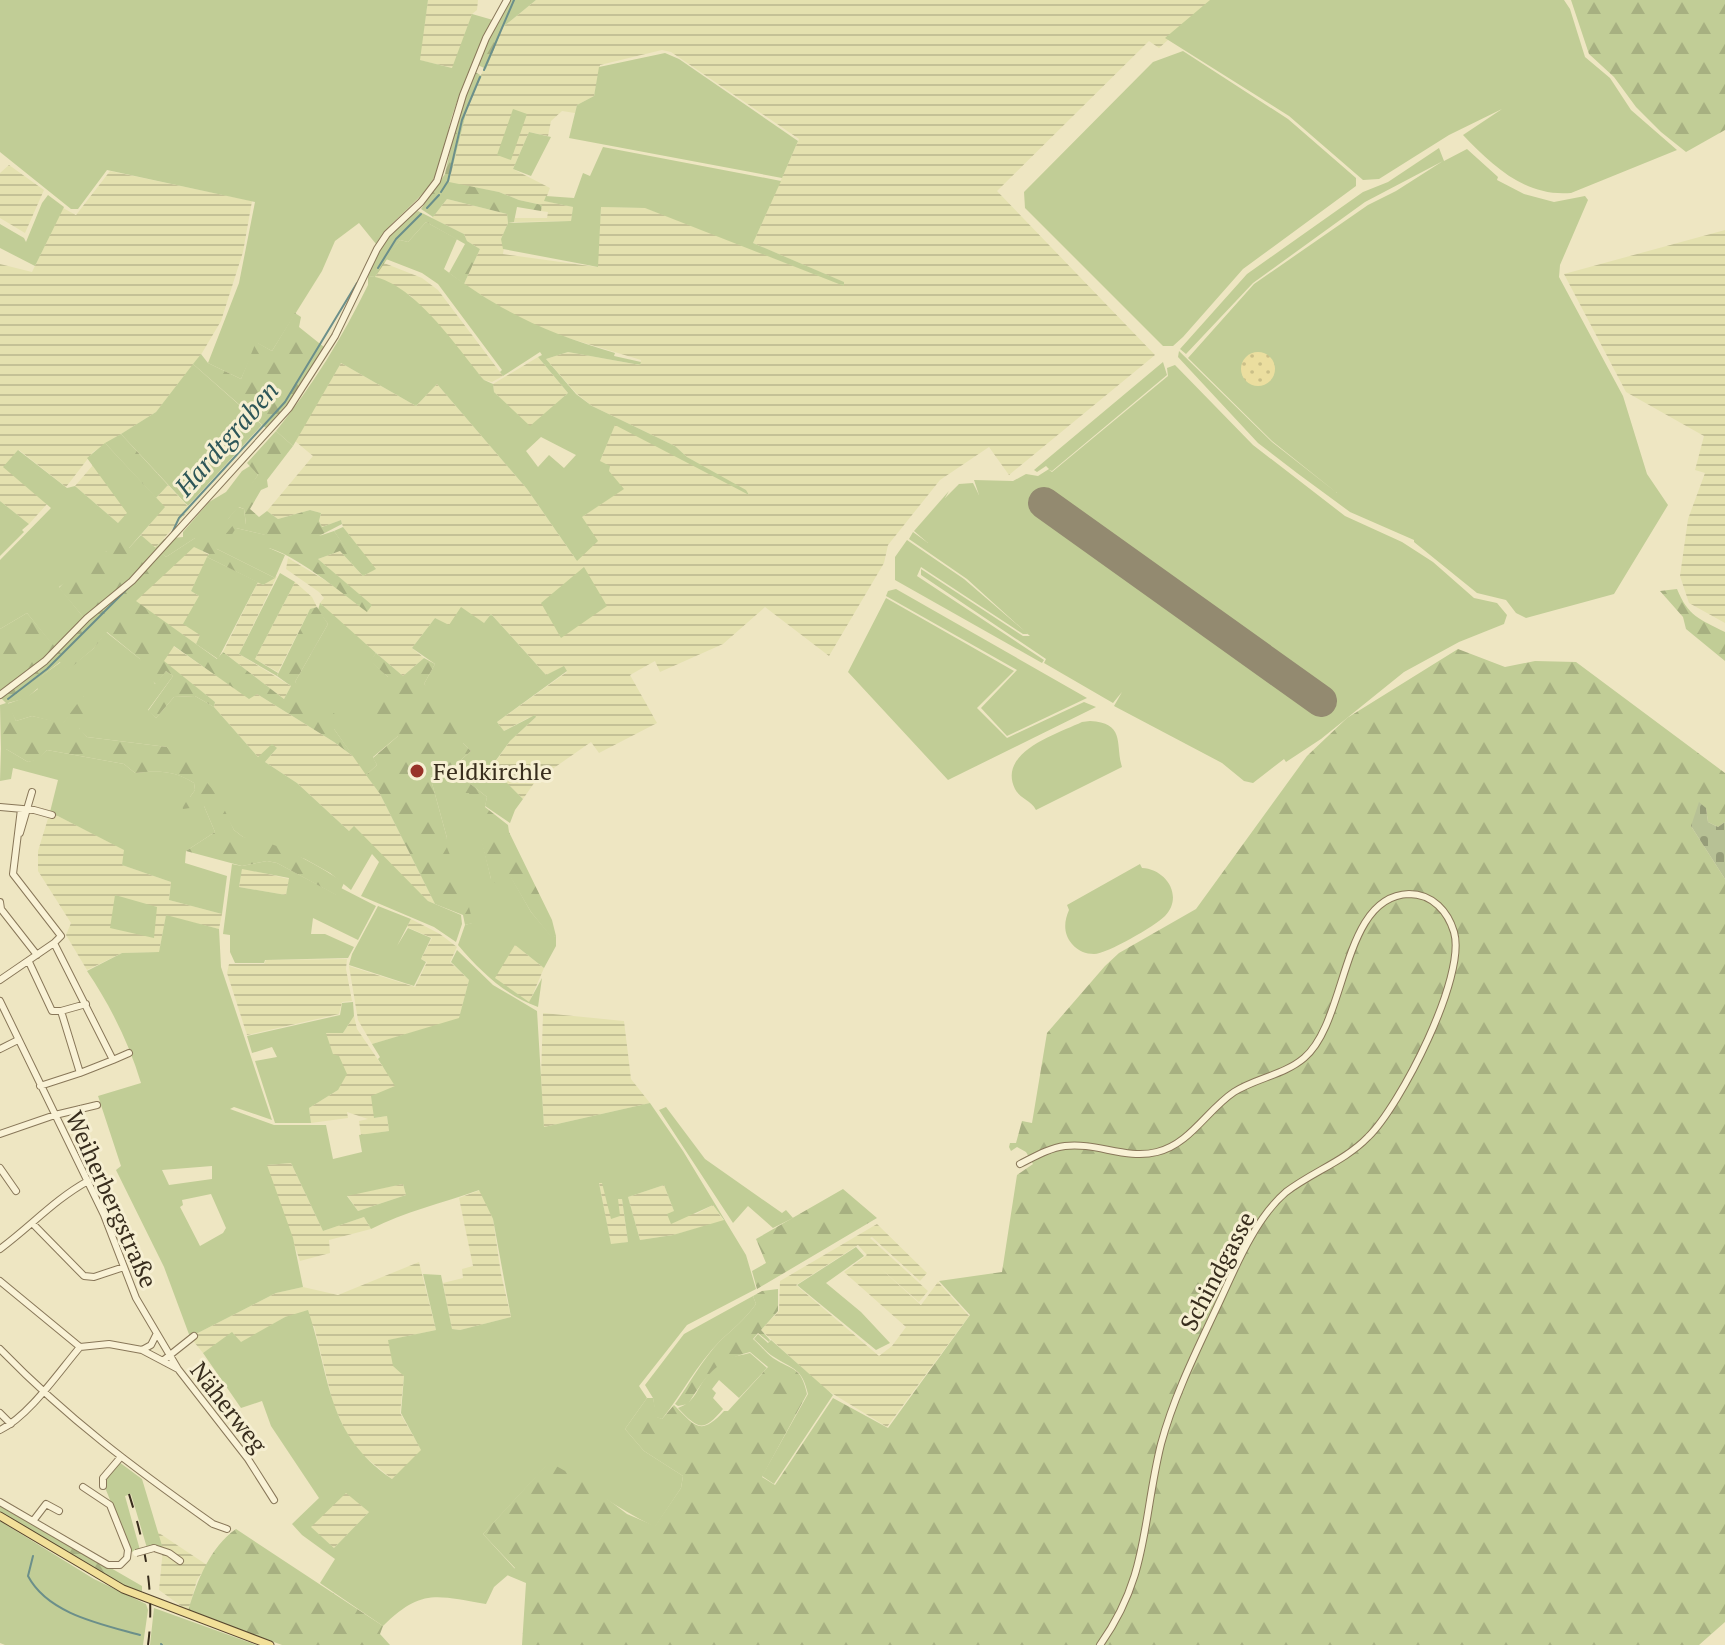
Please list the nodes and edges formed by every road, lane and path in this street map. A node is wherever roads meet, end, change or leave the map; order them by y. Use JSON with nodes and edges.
{"nodes":[{"id":1,"x":507,"y":0,"type":"edge"},
{"id":2,"x":0,"y":695,"type":"edge"},
{"id":3,"x":32,"y":792,"type":"dead end"},
{"id":4,"x":0,"y":807,"type":"edge"},
{"id":5,"x":24,"y":809,"type":"junction"},
{"id":6,"x":52,"y":815,"type":"dead end"},
{"id":7,"x":0,"y":902,"type":"edge"},
{"id":8,"x":54,"y":943,"type":"junction"},
{"id":9,"x":37,"y":955,"type":"junction"},
{"id":10,"x":29,"y":962,"type":"junction"},
{"id":11,"x":0,"y":980,"type":"edge"},
{"id":12,"x":0,"y":1001,"type":"edge"},
{"id":13,"x":86,"y":1004,"type":"junction"},
{"id":14,"x":61,"y":1011,"type":"junction"},
{"id":15,"x":18,"y":1040,"type":"junction"},
{"id":16,"x":0,"y":1049,"type":"edge"},
{"id":17,"x":129,"y":1053,"type":"dead end"},
{"id":18,"x":113,"y":1060,"type":"junction"},
{"id":19,"x":80,"y":1073,"type":"junction"},
{"id":20,"x":40,"y":1086,"type":"junction"},
{"id":21,"x":97,"y":1105,"type":"dead end"},
{"id":22,"x":55,"y":1115,"type":"junction"},
{"id":23,"x":0,"y":1134,"type":"edge"},
{"id":24,"x":1020,"y":1164,"type":"dead end"},
{"id":25,"x":0,"y":1168,"type":"edge"},
{"id":26,"x":88,"y":1181,"type":"junction"},
{"id":27,"x":16,"y":1191,"type":"dead end"},
{"id":28,"x":33,"y":1224,"type":"junction"},
{"id":29,"x":0,"y":1249,"type":"edge"},
{"id":30,"x":124,"y":1267,"type":"junction"},
{"id":31,"x":0,"y":1281,"type":"edge"},
{"id":32,"x":156,"y":1335,"type":"junction"},
{"id":33,"x":194,"y":1336,"type":"dead end"},
{"id":34,"x":80,"y":1347,"type":"junction"},
{"id":35,"x":0,"y":1349,"type":"edge"},
{"id":36,"x":142,"y":1350,"type":"junction"},
{"id":37,"x":165,"y":1359,"type":"junction"},
{"id":38,"x":42,"y":1392,"type":"junction"},
{"id":39,"x":0,"y":1413,"type":"edge"},
{"id":40,"x":11,"y":1424,"type":"junction"},
{"id":41,"x":0,"y":1430,"type":"edge"},
{"id":42,"x":120,"y":1458,"type":"junction"},
{"id":43,"x":103,"y":1486,"type":"dead end"},
{"id":44,"x":83,"y":1487,"type":"dead end"},
{"id":45,"x":274,"y":1500,"type":"dead end"},
{"id":46,"x":0,"y":1502,"type":"edge"},
{"id":47,"x":59,"y":1511,"type":"dead end"},
{"id":48,"x":0,"y":1516,"type":"edge"},
{"id":49,"x":33,"y":1521,"type":"junction"},
{"id":50,"x":227,"y":1529,"type":"dead end"},
{"id":51,"x":132,"y":1554,"type":"junction"},
{"id":52,"x":180,"y":1561,"type":"dead end"},
{"id":53,"x":270,"y":1645,"type":"edge"},
{"id":54,"x":1100,"y":1645,"type":"edge"}],
"edges":[{"from":1,"to":2,"type":"street"},
{"from":3,"to":5,"type":"street"},
{"from":4,"to":5,"type":"street"},
{"from":5,"to":6,"type":"street"},
{"from":5,"to":8,"type":"street"},
{"from":7,"to":9,"type":"street"},
{"from":8,"to":9,"type":"street"},
{"from":8,"to":13,"type":"street"},
{"from":9,"to":10,"type":"street"},
{"from":10,"to":11,"type":"street"},
{"from":10,"to":14,"type":"street"},
{"from":12,"to":15,"type":"street","name":"Weiherbergstraße"},
{"from":13,"to":14,"type":"street"},
{"from":13,"to":18,"type":"street"},
{"from":14,"to":19,"type":"street"},
{"from":15,"to":16,"type":"street"},
{"from":15,"to":20,"type":"street","name":"Weiherbergstraße"},
{"from":17,"to":18,"type":"street"},
{"from":18,"to":19,"type":"street"},
{"from":19,"to":20,"type":"street"},
{"from":20,"to":22,"type":"street","name":"Weiherbergstraße"},
{"from":21,"to":22,"type":"street"},
{"from":22,"to":23,"type":"street"},
{"from":22,"to":26,"type":"street","name":"Weiherbergstraße"},
{"from":24,"to":54,"type":"street","name":"Schindgasse"},
{"from":25,"to":27,"type":"street"},
{"from":26,"to":28,"type":"street"},
{"from":26,"to":30,"type":"street","name":"Weiherbergstraße"},
{"from":28,"to":29,"type":"street"},
{"from":28,"to":30,"type":"street"},
{"from":30,"to":32,"type":"street","name":"Weiherbergstraße"},
{"from":31,"to":34,"type":"street"},
{"from":32,"to":36,"type":"street"},
{"from":32,"to":37,"type":"street","name":"Weiherbergstraße"},
{"from":33,"to":37,"type":"street"},
{"from":34,"to":36,"type":"street","name":"Näherweg"},
{"from":34,"to":38,"type":"street"},
{"from":35,"to":38,"type":"street"},
{"from":36,"to":37,"type":"street","name":"Näherweg"},
{"from":37,"to":45,"type":"street","name":"Näherweg"},
{"from":38,"to":40,"type":"street"},
{"from":38,"to":42,"type":"street"},
{"from":39,"to":40,"type":"street"},
{"from":40,"to":41,"type":"street"},
{"from":42,"to":43,"type":"street"},
{"from":42,"to":50,"type":"street"},
{"from":44,"to":51,"type":"street"},
{"from":46,"to":49,"type":"street"},
{"from":47,"to":49,"type":"street"},
{"from":48,"to":53,"type":"main road"},
{"from":49,"to":51,"type":"street"},
{"from":51,"to":52,"type":"street","bridge":true}]}
